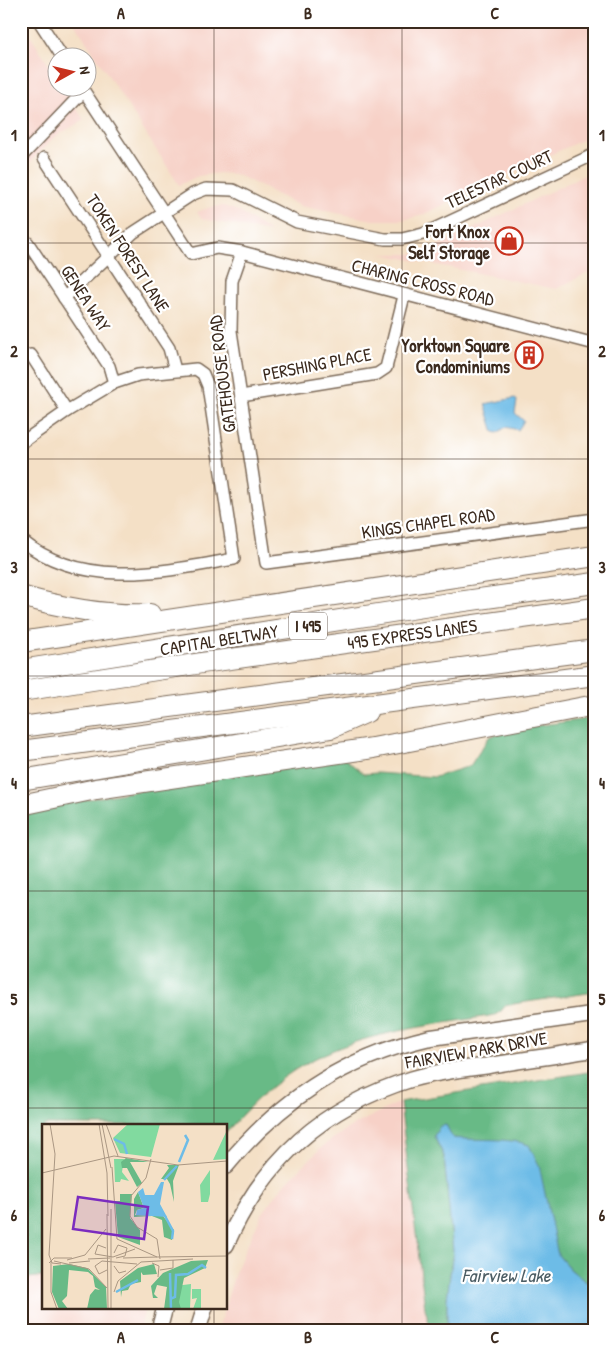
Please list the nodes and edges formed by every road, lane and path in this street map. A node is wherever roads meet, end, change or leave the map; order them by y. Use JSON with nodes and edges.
{"nodes":[{"id":1,"x":39,"y":21,"type":"edge"},
{"id":2,"x":57,"y":48,"type":"edge"},
{"id":3,"x":75,"y":98,"type":"edge"},
{"id":4,"x":89,"y":98,"type":"edge"},
{"id":5,"x":595,"y":154,"type":"edge"},
{"id":6,"x":21,"y":157,"type":"edge"},
{"id":7,"x":44,"y":158,"type":"dead end"},
{"id":8,"x":164,"y":213,"type":"junction"},
{"id":9,"x":21,"y":237,"type":"edge"},
{"id":10,"x":242,"y":252,"type":"junction"},
{"id":11,"x":109,"y":254,"type":"junction"},
{"id":12,"x":404,"y":296,"type":"junction"},
{"id":13,"x":64,"y":298,"type":"junction"},
{"id":14,"x":595,"y":344,"type":"edge"},
{"id":15,"x":31,"y":355,"type":"dead end"},
{"id":16,"x":175,"y":370,"type":"junction"},
{"id":17,"x":114,"y":383,"type":"junction"},
{"id":18,"x":241,"y":396,"type":"junction"},
{"id":19,"x":67,"y":411,"type":"junction"},
{"id":20,"x":21,"y":442,"type":"edge"},
{"id":21,"x":595,"y":519,"type":"edge"},
{"id":22,"x":21,"y":540,"type":"edge"},
{"id":23,"x":595,"y":556,"type":"edge"},
{"id":24,"x":266,"y":563,"type":"joint"},
{"id":25,"x":595,"y":583,"type":"edge"},
{"id":26,"x":21,"y":596,"type":"edge"},
{"id":27,"x":595,"y":608,"type":"edge"},
{"id":28,"x":238,"y":611,"type":"junction"},
{"id":29,"x":21,"y":642,"type":"edge"},
{"id":30,"x":595,"y":650,"type":"edge"},
{"id":31,"x":21,"y":670,"type":"edge"},
{"id":32,"x":595,"y":675,"type":"edge"},
{"id":33,"x":21,"y":691,"type":"edge"},
{"id":34,"x":387,"y":704,"type":"junction"},
{"id":35,"x":595,"y":705,"type":"edge"},
{"id":36,"x":21,"y":727,"type":"edge"},
{"id":37,"x":21,"y":751,"type":"edge"},
{"id":38,"x":21,"y":780,"type":"edge"},
{"id":39,"x":21,"y":805,"type":"edge"},
{"id":40,"x":595,"y":1014,"type":"edge"},
{"id":41,"x":595,"y":1049,"type":"edge"},
{"id":42,"x":228,"y":1164,"type":"edge"},
{"id":43,"x":228,"y":1241,"type":"edge"},
{"id":44,"x":165,"y":1308,"type":"edge"},
{"id":45,"x":205,"y":1308,"type":"edge"},
{"id":46,"x":159,"y":1330,"type":"edge"},
{"id":47,"x":198,"y":1330,"type":"edge"}],
"edges":[{"from":1,"to":2,"type":"street"},
{"from":3,"to":6,"type":"street"},
{"from":4,"to":8,"type":"street"},
{"from":5,"to":8,"type":"street","name":"TELESTAR COURT"},
{"from":7,"to":11,"type":"street","name":"TOKEN FOREST LANE"},
{"from":8,"to":10,"type":"street"},
{"from":8,"to":11,"type":"street","name":"TELESTAR COURT"},
{"from":9,"to":13,"type":"street","name":"GENEA WAY"},
{"from":10,"to":12,"type":"street","name":"CHARING CROSS ROAD"},
{"from":10,"to":18,"type":"street","name":"GATEHOUSE ROAD"},
{"from":11,"to":13,"type":"street","name":"TELESTAR COURT"},
{"from":11,"to":16,"type":"street","name":"TOKEN FOREST LANE"},
{"from":12,"to":14,"type":"street","name":"CHARING CROSS ROAD"},
{"from":12,"to":18,"type":"street","name":"PERSHING PLACE"},
{"from":13,"to":17,"type":"street","name":"GENEA WAY"},
{"from":15,"to":19,"type":"street"},
{"from":16,"to":17,"type":"street"},
{"from":16,"to":22,"type":"street"},
{"from":17,"to":19,"type":"street"},
{"from":18,"to":24,"type":"street","name":"GATEHOUSE ROAD"},
{"from":19,"to":20,"type":"street"},
{"from":21,"to":24,"type":"street","name":"KINGS CHAPEL ROAD"},
{"from":23,"to":28,"type":"highway"},
{"from":25,"to":31,"type":"highway","name":"CAPITAL BELTWAY","number":"I 495"},
{"from":26,"to":28,"type":"highway"},
{"from":27,"to":33,"type":"highway","name":"495 EXPRESS LANES","number":"I 495"},
{"from":28,"to":29,"type":"highway"},
{"from":30,"to":36,"type":"highway"},
{"from":32,"to":34,"type":"highway"},
{"from":34,"to":37,"type":"highway"},
{"from":34,"to":38,"type":"highway"},
{"from":35,"to":39,"type":"highway"},
{"from":40,"to":42,"type":"main road","name":"FAIRVIEW PARK DRIVE"},
{"from":41,"to":43,"type":"main road","name":"FAIRVIEW PARK DRIVE"},
{"from":44,"to":46,"type":"main road"},
{"from":45,"to":47,"type":"main road"}]}
